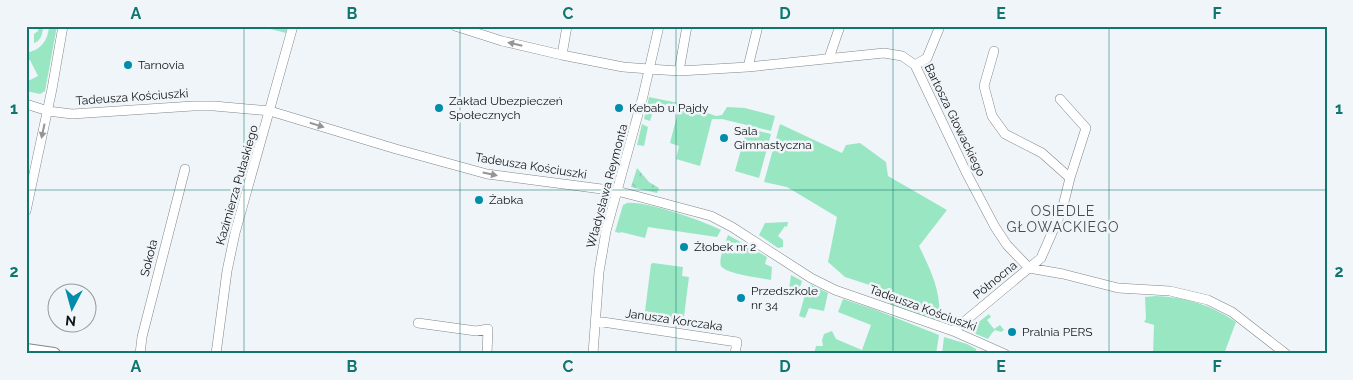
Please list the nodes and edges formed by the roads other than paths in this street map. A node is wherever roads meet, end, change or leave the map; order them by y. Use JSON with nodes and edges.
{"nodes":[{"id":1,"x":63,"y":26,"type":"edge"},
{"id":2,"x":293,"y":26,"type":"edge"},
{"id":3,"x":455,"y":26,"type":"edge"},
{"id":4,"x":568,"y":26,"type":"edge"},
{"id":5,"x":659,"y":26,"type":"edge"},
{"id":6,"x":687,"y":26,"type":"edge"},
{"id":7,"x":758,"y":26,"type":"edge"},
{"id":8,"x":840,"y":26,"type":"edge"},
{"id":9,"x":940,"y":26,"type":"edge"},
{"id":10,"x":994,"y":51,"type":"dead end"},
{"id":11,"x":562,"y":55,"type":"junction"},
{"id":12,"x":829,"y":58,"type":"junction"},
{"id":13,"x":915,"y":66,"type":"junction"},
{"id":14,"x":748,"y":67,"type":"junction"},
{"id":15,"x":649,"y":70,"type":"junction"},
{"id":16,"x":679,"y":71,"type":"junction"},
{"id":17,"x":1060,"y":99,"type":"dead end"},
{"id":18,"x":26,"y":104,"type":"edge"},
{"id":19,"x":48,"y":111,"type":"junction"},
{"id":20,"x":270,"y":111,"type":"junction"},
{"id":21,"x":185,"y":169,"type":"dead end"},
{"id":22,"x":1070,"y":178,"type":"junction"},
{"id":23,"x":617,"y":191,"type":"junction"},
{"id":24,"x":26,"y":211,"type":"edge"},
{"id":25,"x":1029,"y":268,"type":"junction"},
{"id":26,"x":418,"y":322,"type":"dead end"},
{"id":27,"x":596,"y":322,"type":"junction"},
{"id":28,"x":953,"y":330,"type":"junction"},
{"id":29,"x":26,"y":350,"type":"edge"},
{"id":30,"x":54,"y":354,"type":"edge"},
{"id":31,"x":140,"y":354,"type":"edge"},
{"id":32,"x":216,"y":354,"type":"edge"},
{"id":33,"x":487,"y":354,"type":"edge"},
{"id":34,"x":593,"y":354,"type":"edge"},
{"id":35,"x":735,"y":354,"type":"edge"},
{"id":36,"x":1006,"y":354,"type":"edge"},
{"id":37,"x":1286,"y":354,"type":"edge"}],
"edges":[{"from":1,"to":19,"type":"street"},
{"from":2,"to":20,"type":"street","name":"Kazimierza Pułaskiego"},
{"from":11,"to":3,"type":"street","name":"Bartosza Głowackiego","one_way":true},
{"from":4,"to":11,"type":"street"},
{"from":5,"to":15,"type":"street","name":"Władysława Reymonta"},
{"from":6,"to":16,"type":"street"},
{"from":7,"to":14,"type":"street"},
{"from":8,"to":12,"type":"street"},
{"from":9,"to":13,"type":"street"},
{"from":10,"to":22,"type":"street"},
{"from":11,"to":15,"type":"street","name":"Bartosza Głowackiego"},
{"from":12,"to":13,"type":"street","name":"Bartosza Głowackiego"},
{"from":12,"to":14,"type":"street","name":"Bartosza Głowackiego"},
{"from":13,"to":25,"type":"street","name":"Bartosza Głowackiego"},
{"from":14,"to":16,"type":"street","name":"Bartosza Głowackiego"},
{"from":15,"to":16,"type":"street","name":"Bartosza Głowackiego"},
{"from":15,"to":23,"type":"street","name":"Władysława Reymonta"},
{"from":17,"to":22,"type":"street","name":"Północna"},
{"from":18,"to":19,"type":"street","name":"Tadeusza Kościuszki"},
{"from":19,"to":20,"type":"street","name":"Tadeusza Kościuszki"},
{"from":19,"to":24,"type":"street","one_way":true},
{"from":20,"to":23,"type":"street","name":"Tadeusza Kościuszki","one_way":true},
{"from":20,"to":32,"type":"street","name":"Kazimierza Pułaskiego"},
{"from":21,"to":31,"type":"street","name":"Sokoła"},
{"from":22,"to":25,"type":"street","name":"Północna"},
{"from":23,"to":27,"type":"street","name":"Władysława Reymonta"},
{"from":23,"to":28,"type":"street","name":"Tadeusza Kościuszki"},
{"from":25,"to":28,"type":"street","name":"Północna"},
{"from":25,"to":37,"type":"street"},
{"from":26,"to":33,"type":"street"},
{"from":27,"to":34,"type":"street","name":"Władysława Reymonta"},
{"from":27,"to":35,"type":"street","name":"Janusza Korczaka"},
{"from":28,"to":36,"type":"street","name":"Tadeusza Kościuszki"},
{"from":29,"to":30,"type":"street"}]}
